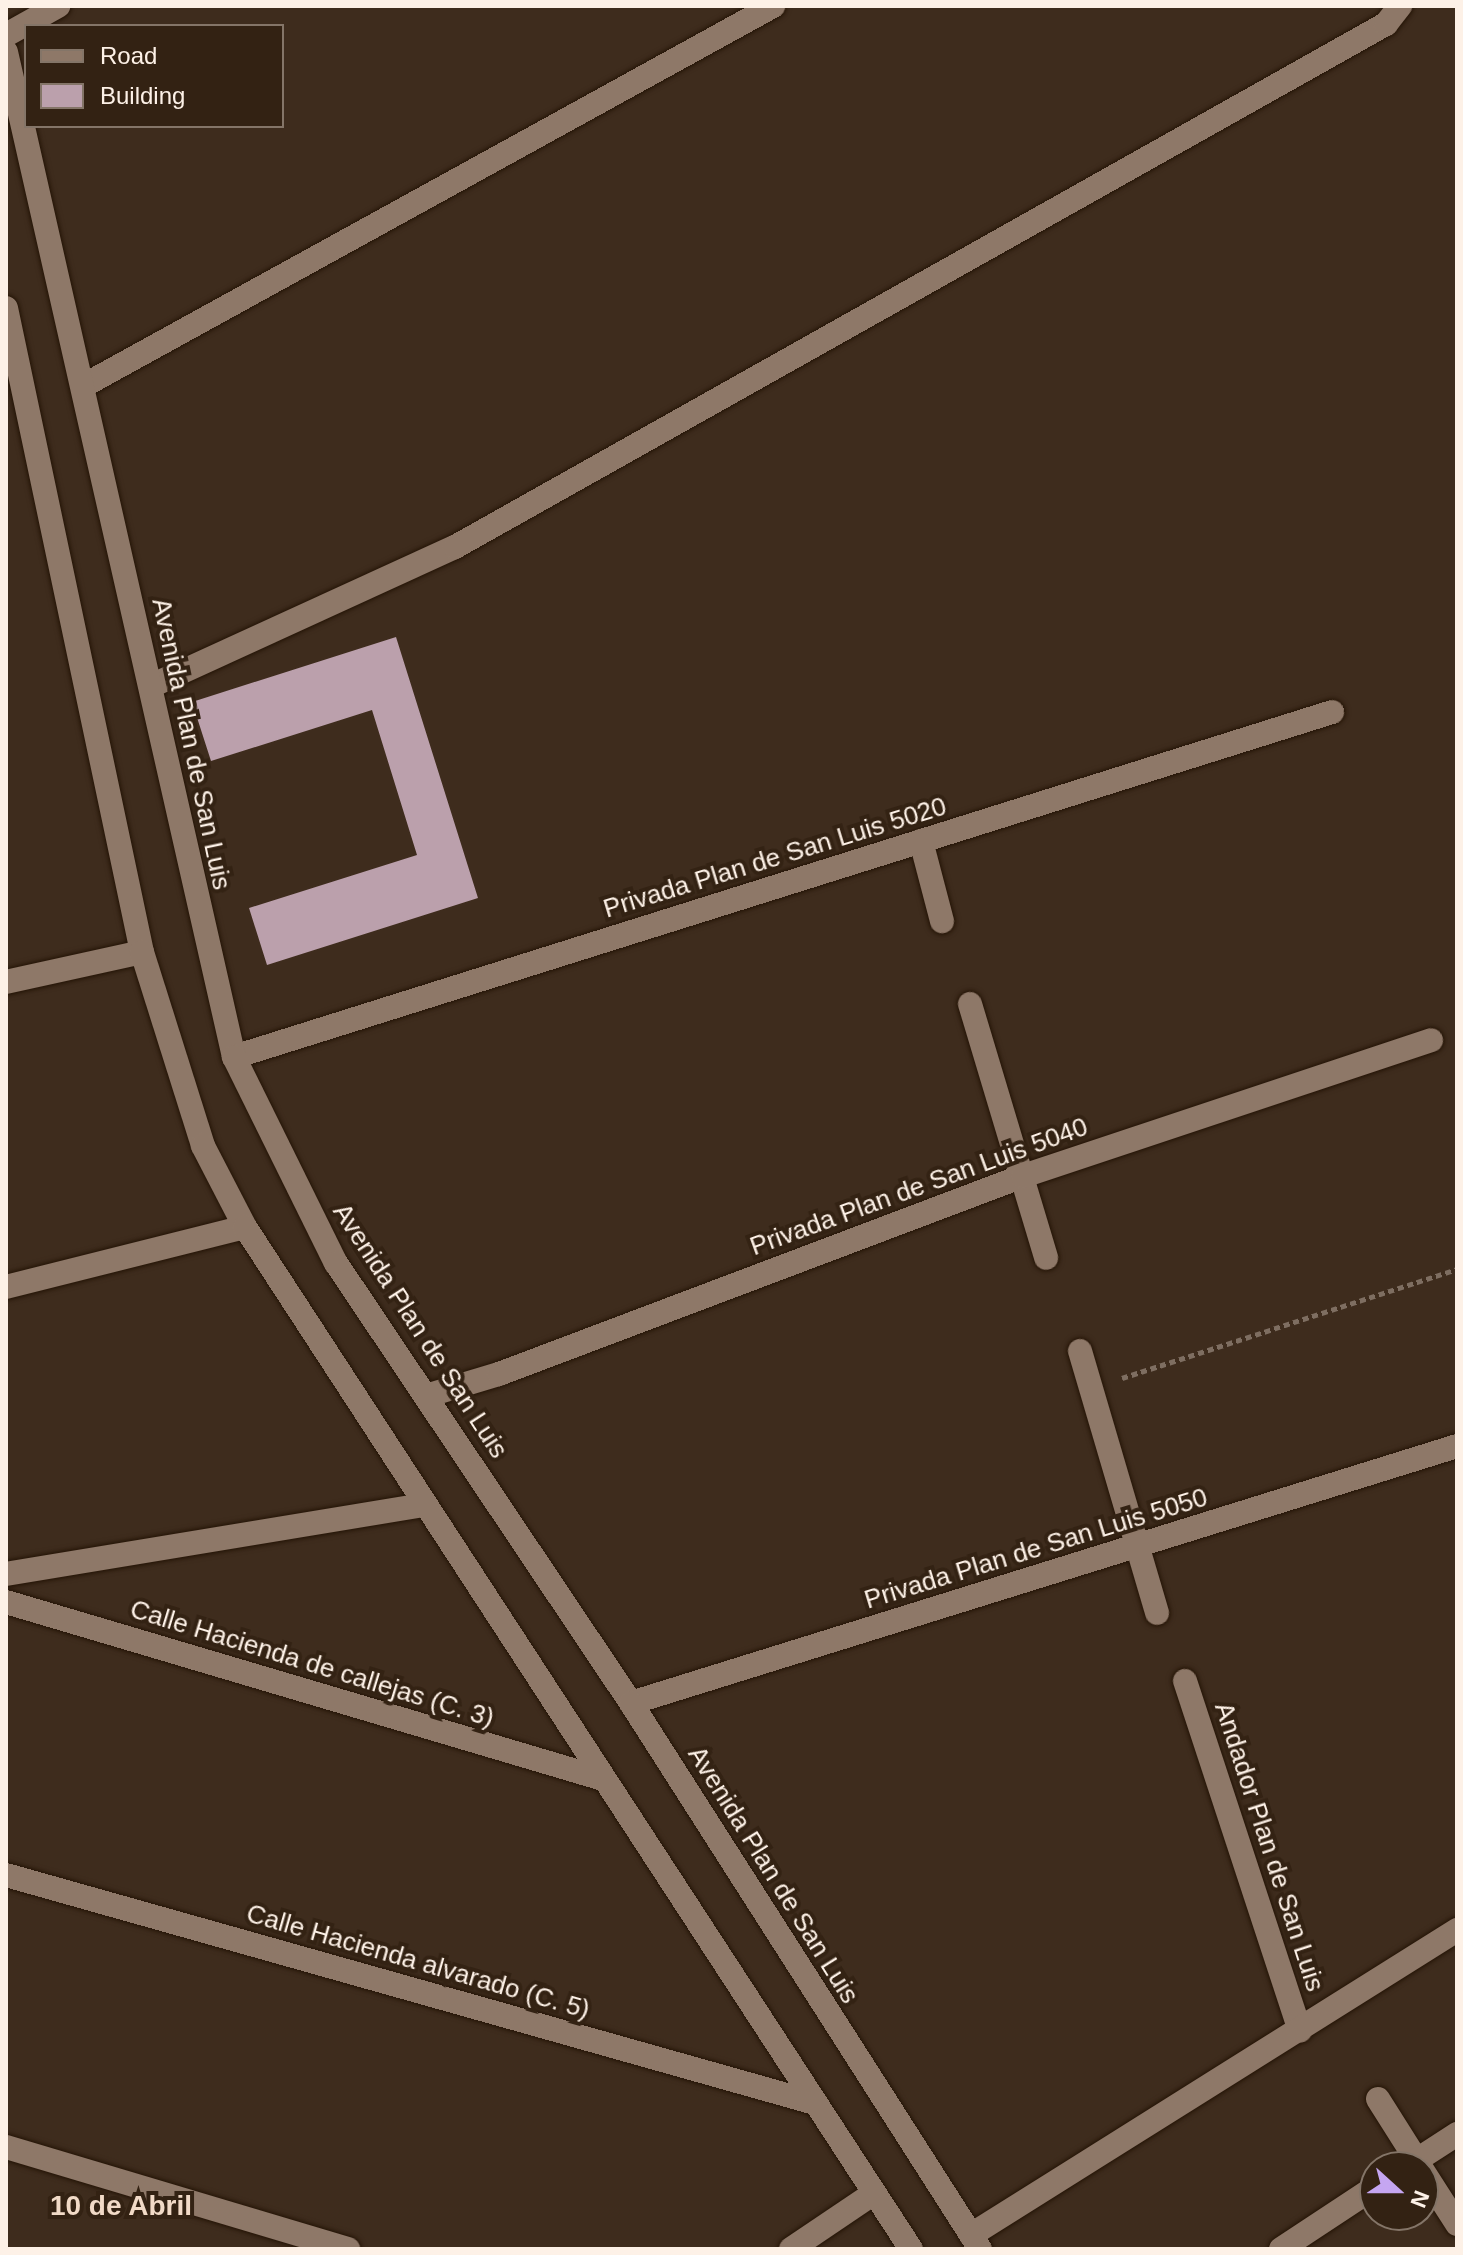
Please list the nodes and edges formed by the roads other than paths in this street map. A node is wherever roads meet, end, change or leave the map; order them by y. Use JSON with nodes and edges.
{"nodes":[{"id":1,"x":58,"y":6,"type":"edge"},
{"id":2,"x":773,"y":6,"type":"edge"},
{"id":3,"x":1400,"y":6,"type":"edge"},
{"id":4,"x":26,"y":24,"type":"edge"},
{"id":5,"x":24,"y":25,"type":"edge"},
{"id":6,"x":6,"y":35,"type":"edge"},
{"id":7,"x":6,"y":52,"type":"edge"},
{"id":8,"x":6,"y":308,"type":"edge"},
{"id":9,"x":83,"y":386,"type":"junction"},
{"id":10,"x":151,"y":686,"type":"junction"},
{"id":11,"x":1332,"y":712,"type":"dead end"},
{"id":12,"x":921,"y":841,"type":"junction"},
{"id":13,"x":942,"y":921,"type":"dead end"},
{"id":14,"x":142,"y":952,"type":"junction"},
{"id":15,"x":6,"y":982,"type":"edge"},
{"id":16,"x":970,"y":1004,"type":"dead end"},
{"id":17,"x":1431,"y":1040,"type":"dead end"},
{"id":18,"x":234,"y":1057,"type":"junction"},
{"id":19,"x":1023,"y":1176,"type":"junction"},
{"id":20,"x":245,"y":1227,"type":"junction"},
{"id":21,"x":1046,"y":1258,"type":"dead end"},
{"id":22,"x":6,"y":1287,"type":"edge"},
{"id":23,"x":1080,"y":1351,"type":"dead end"},
{"id":24,"x":429,"y":1395,"type":"junction"},
{"id":25,"x":1457,"y":1446,"type":"edge"},
{"id":26,"x":424,"y":1505,"type":"junction"},
{"id":27,"x":1141,"y":1549,"type":"junction"},
{"id":28,"x":6,"y":1574,"type":"edge"},
{"id":29,"x":6,"y":1602,"type":"edge"},
{"id":30,"x":1157,"y":1613,"type":"dead end"},
{"id":31,"x":1185,"y":1681,"type":"dead end"},
{"id":32,"x":631,"y":1703,"type":"junction"},
{"id":33,"x":603,"y":1779,"type":"junction"},
{"id":34,"x":6,"y":1875,"type":"edge"},
{"id":35,"x":1457,"y":1930,"type":"edge"},
{"id":36,"x":1300,"y":2031,"type":"junction"},
{"id":37,"x":1378,"y":2099,"type":"dead end"},
{"id":38,"x":815,"y":2103,"type":"junction"},
{"id":39,"x":1457,"y":2134,"type":"edge"},
{"id":40,"x":6,"y":2147,"type":"edge"},
{"id":41,"x":1407,"y":2151,"type":"edge"},
{"id":42,"x":1435,"y":2151,"type":"edge"},
{"id":43,"x":874,"y":2193,"type":"junction"},
{"id":44,"x":1359,"y":2198,"type":"edge"},
{"id":45,"x":1439,"y":2199,"type":"edge"},
{"id":46,"x":1457,"y":2224,"type":"edge"},
{"id":47,"x":976,"y":2242,"type":"edge"},
{"id":48,"x":348,"y":2249,"type":"edge"},
{"id":49,"x":791,"y":2249,"type":"edge"},
{"id":50,"x":911,"y":2249,"type":"edge"},
{"id":51,"x":1281,"y":2249,"type":"edge"}],
"edges":[{"from":1,"to":4,"type":"street"},
{"from":2,"to":9,"type":"street"},
{"from":3,"to":10,"type":"street"},
{"from":5,"to":6,"type":"street"},
{"from":7,"to":9,"type":"street","name":"Avenida Plan de San Luis"},
{"from":8,"to":14,"type":"street"},
{"from":9,"to":10,"type":"street","name":"Avenida Plan de San Luis"},
{"from":10,"to":18,"type":"street","name":"Avenida Plan de San Luis"},
{"from":11,"to":12,"type":"street","name":"Privada Plan de San Luis 5020"},
{"from":12,"to":13,"type":"street"},
{"from":12,"to":18,"type":"street","name":"Privada Plan de San Luis 5020"},
{"from":14,"to":15,"type":"street"},
{"from":14,"to":20,"type":"street"},
{"from":16,"to":19,"type":"street"},
{"from":17,"to":19,"type":"street","name":"Privada Plan de San Luis 5040"},
{"from":18,"to":24,"type":"street","name":"Avenida Plan de San Luis"},
{"from":19,"to":21,"type":"street"},
{"from":19,"to":24,"type":"street","name":"Privada Plan de San Luis 5040"},
{"from":20,"to":22,"type":"street"},
{"from":20,"to":26,"type":"street"},
{"from":23,"to":27,"type":"street"},
{"from":24,"to":32,"type":"street","name":"Avenida Plan de San Luis"},
{"from":25,"to":27,"type":"street","name":"Privada Plan de San Luis 5050"},
{"from":26,"to":28,"type":"street"},
{"from":26,"to":33,"type":"street"},
{"from":27,"to":30,"type":"street"},
{"from":27,"to":32,"type":"street","name":"Privada Plan de San Luis 5050"},
{"from":29,"to":33,"type":"street","name":"Calle Hacienda de callejas (C. 3)"},
{"from":31,"to":36,"type":"street","name":"Andador Plan de San Luis"},
{"from":32,"to":47,"type":"street","name":"Avenida Plan de San Luis"},
{"from":33,"to":38,"type":"street"},
{"from":34,"to":38,"type":"street","name":"Calle Hacienda alvarado (C. 5)"},
{"from":35,"to":36,"type":"street"},
{"from":36,"to":47,"type":"street"},
{"from":37,"to":41,"type":"street"},
{"from":38,"to":43,"type":"street"},
{"from":39,"to":42,"type":"street"},
{"from":40,"to":48,"type":"street"},
{"from":43,"to":49,"type":"street"},
{"from":43,"to":50,"type":"street"},
{"from":44,"to":51,"type":"street"},
{"from":45,"to":46,"type":"street"}]}
